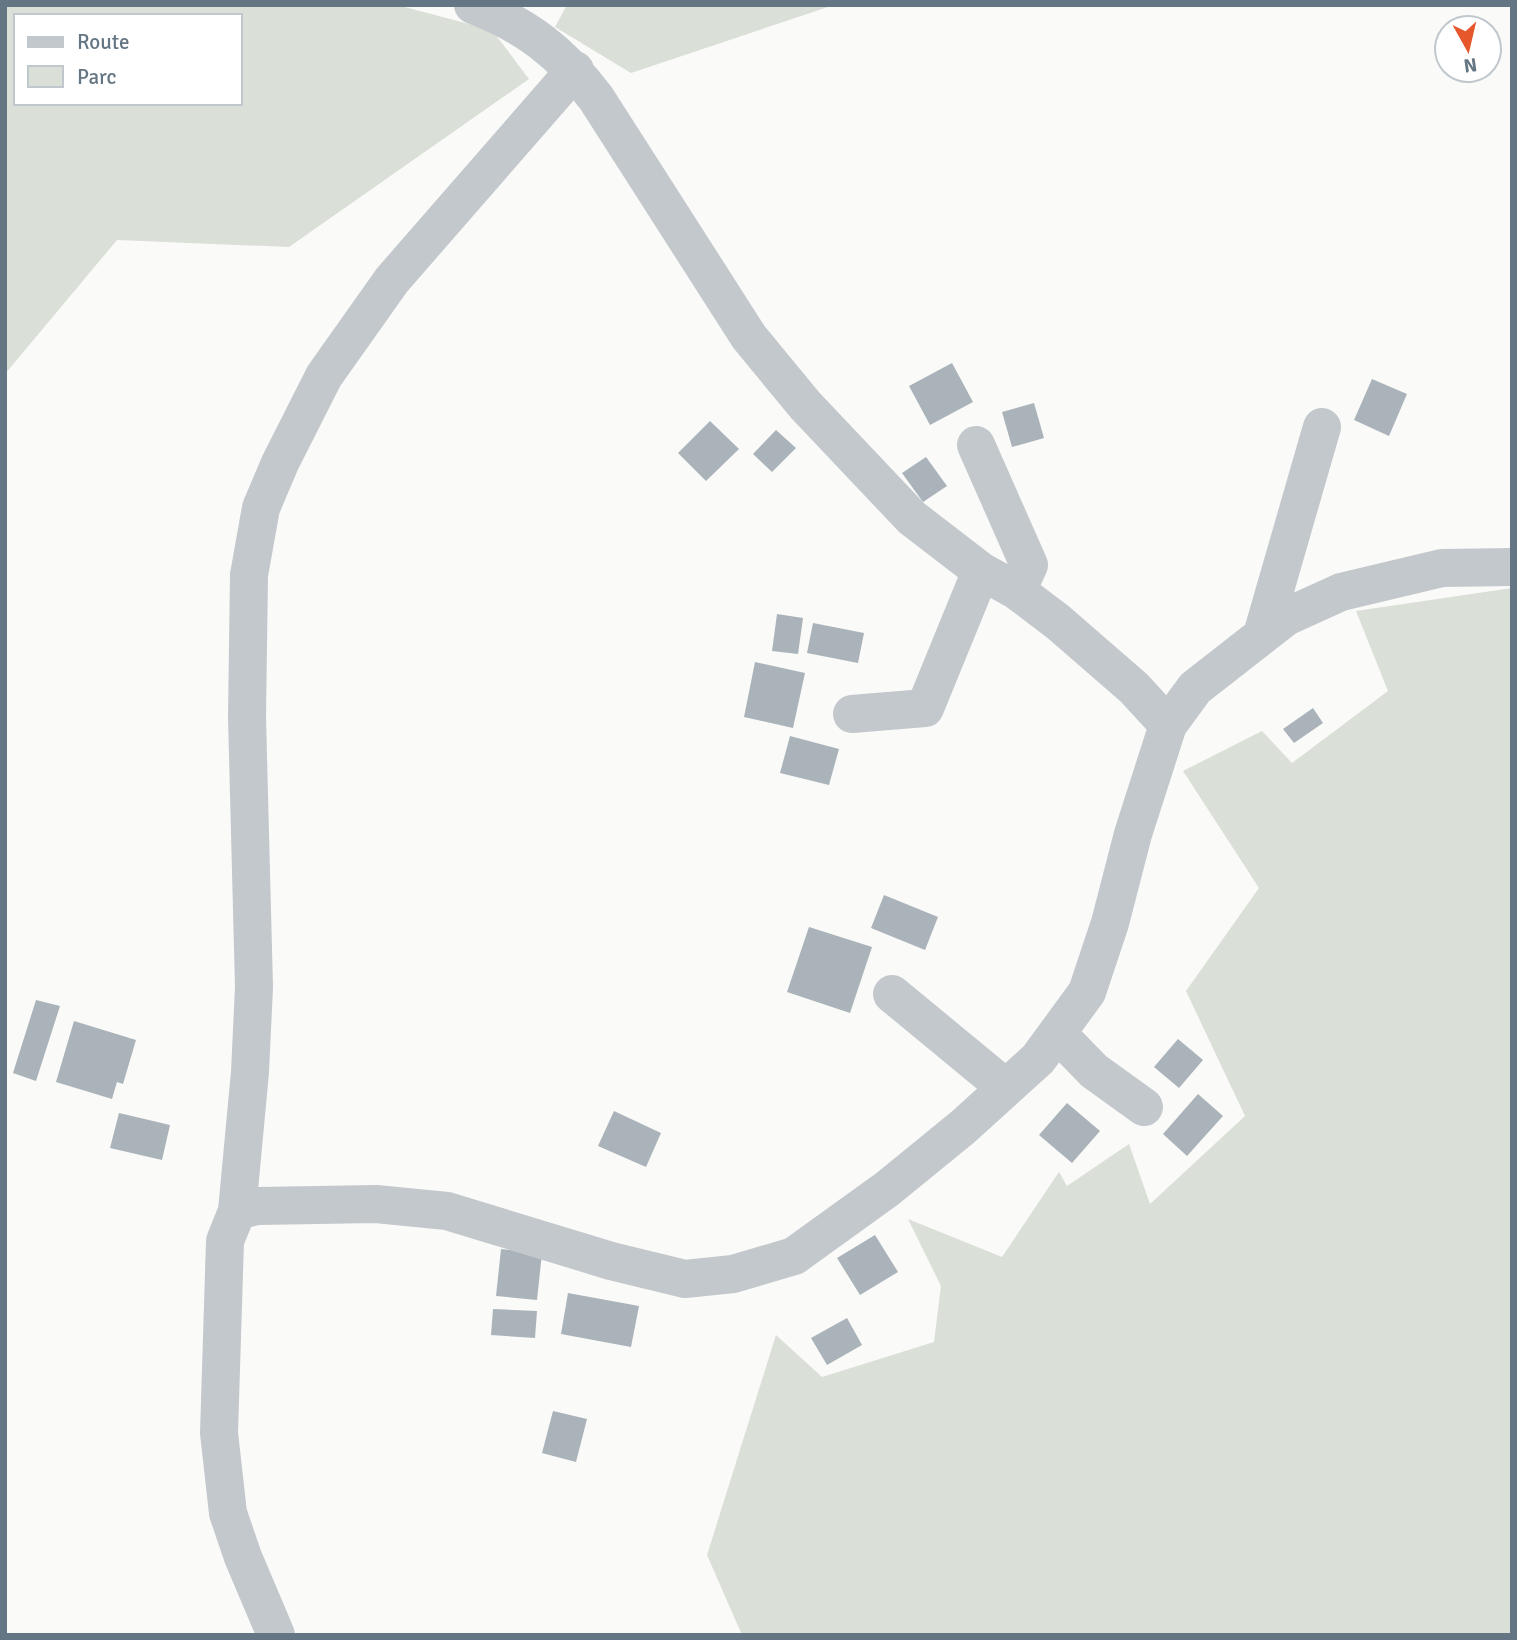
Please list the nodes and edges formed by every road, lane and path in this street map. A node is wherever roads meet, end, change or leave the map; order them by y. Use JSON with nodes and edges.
{"nodes":[{"id":1,"x":473,"y":5,"type":"edge"},
{"id":2,"x":575,"y":70,"type":"junction"},
{"id":3,"x":1322,"y":427,"type":"dead end"},
{"id":4,"x":976,"y":445,"type":"dead end"},
{"id":5,"x":1512,"y":567,"type":"edge"},
{"id":6,"x":981,"y":571,"type":"junction"},
{"id":7,"x":1017,"y":592,"type":"junction"},
{"id":8,"x":1262,"y":635,"type":"junction"},
{"id":9,"x":1134,"y":688,"type":"junction"},
{"id":10,"x":1195,"y":688,"type":"junction"},
{"id":11,"x":852,"y":714,"type":"dead end"},
{"id":12,"x":1168,"y":725,"type":"junction"},
{"id":13,"x":892,"y":994,"type":"dead end"},
{"id":14,"x":1057,"y":1033,"type":"junction"},
{"id":15,"x":1006,"y":1088,"type":"junction"},
{"id":16,"x":1144,"y":1107,"type":"dead end"},
{"id":17,"x":237,"y":1211,"type":"junction"},
{"id":18,"x":276,"y":1635,"type":"edge"}],
"edges":[{"from":1,"to":2,"type":"street"},
{"from":2,"to":6,"type":"street"},
{"from":2,"to":17,"type":"street"},
{"from":3,"to":8,"type":"street"},
{"from":4,"to":7,"type":"street"},
{"from":5,"to":8,"type":"street"},
{"from":6,"to":7,"type":"street"},
{"from":6,"to":11,"type":"street"},
{"from":7,"to":9,"type":"street"},
{"from":8,"to":10,"type":"street"},
{"from":9,"to":10,"type":"street"},
{"from":9,"to":12,"type":"street"},
{"from":10,"to":12,"type":"street"},
{"from":12,"to":14,"type":"street"},
{"from":13,"to":15,"type":"street"},
{"from":14,"to":15,"type":"street"},
{"from":14,"to":16,"type":"street"},
{"from":15,"to":17,"type":"street"},
{"from":17,"to":18,"type":"street"}]}
